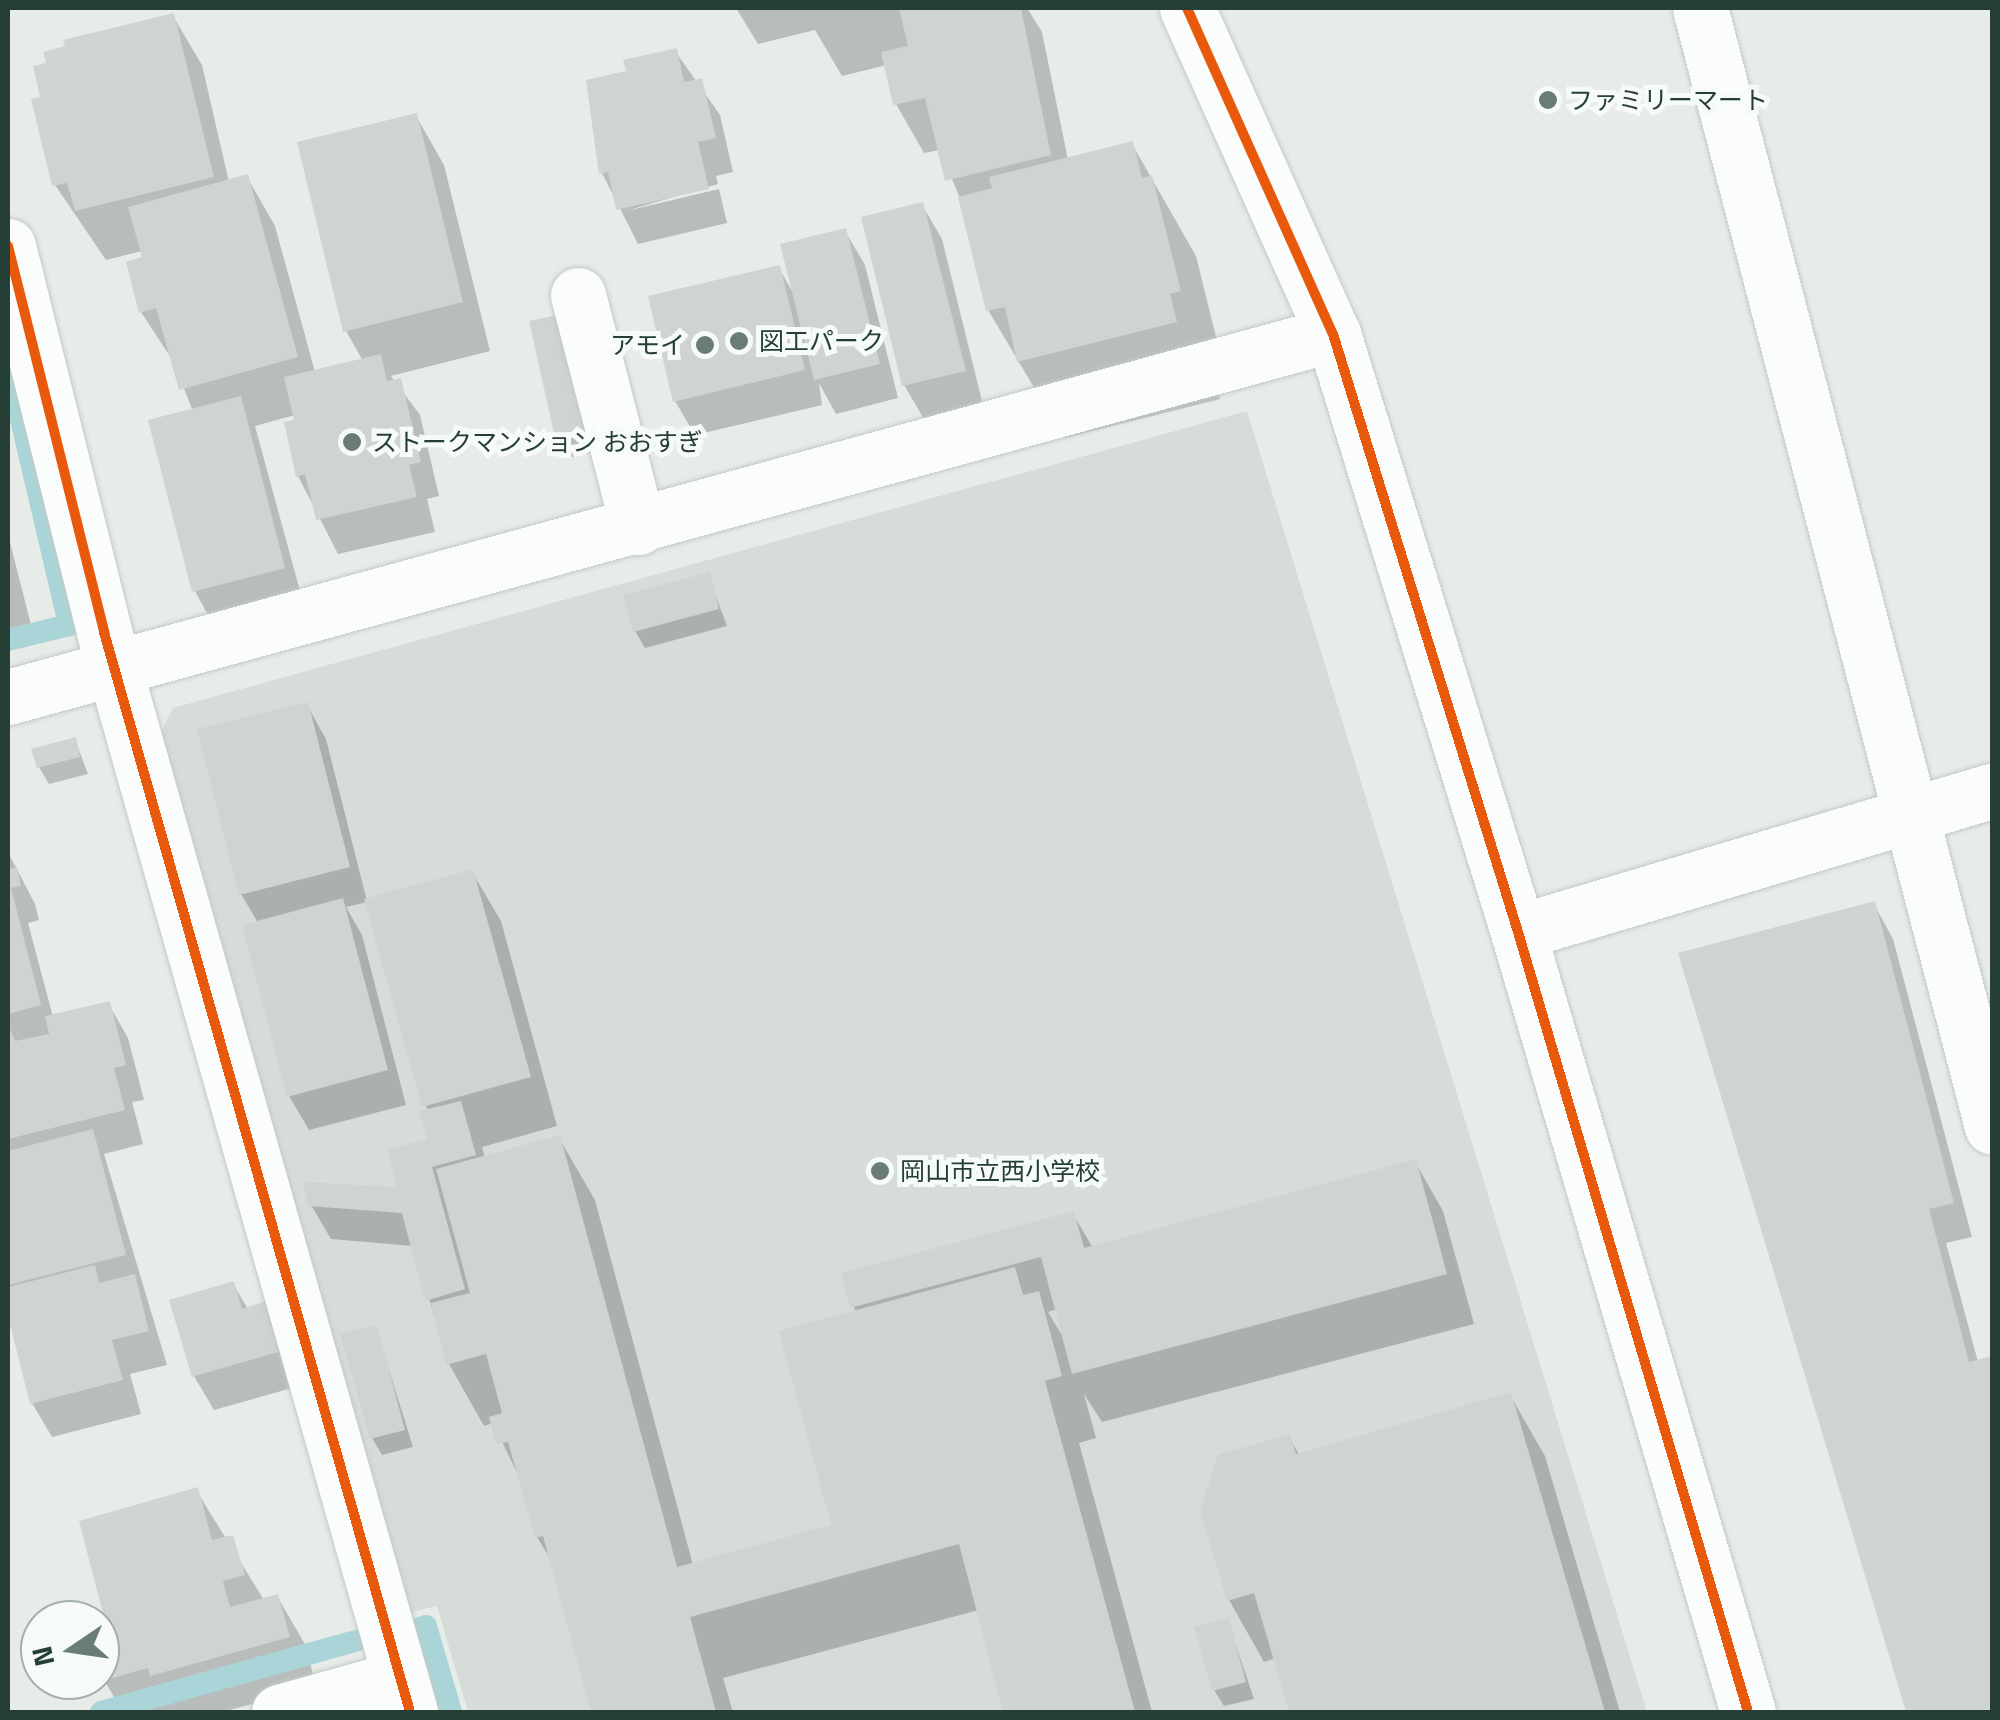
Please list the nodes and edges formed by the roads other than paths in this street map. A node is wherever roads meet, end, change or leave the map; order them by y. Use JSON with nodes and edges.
{"nodes":[{"id":1,"x":1187,"y":8,"type":"edge"},
{"id":2,"x":1700,"y":8,"type":"edge"},
{"id":3,"x":8,"y":246,"type":"edge"},
{"id":4,"x":578,"y":294,"type":"dead end"},
{"id":5,"x":1333,"y":334,"type":"junction"},
{"id":6,"x":638,"y":527,"type":"junction"},
{"id":7,"x":115,"y":671,"type":"junction"},
{"id":8,"x":8,"y":697,"type":"edge"},
{"id":9,"x":1992,"y":791,"type":"edge"},
{"id":10,"x":1911,"y":811,"type":"junction"},
{"id":11,"x":1518,"y":932,"type":"junction"},
{"id":12,"x":1992,"y":1127,"type":"edge"},
{"id":13,"x":405,"y":1695,"type":"edge"},
{"id":14,"x":279,"y":1712,"type":"edge"},
{"id":15,"x":1748,"y":1712,"type":"edge"}],
"edges":[{"from":1,"to":5,"type":"street"},
{"from":2,"to":10,"type":"street"},
{"from":3,"to":7,"type":"street"},
{"from":4,"to":6,"type":"street"},
{"from":5,"to":6,"type":"street"},
{"from":5,"to":11,"type":"street"},
{"from":6,"to":7,"type":"street"},
{"from":7,"to":8,"type":"street"},
{"from":7,"to":13,"type":"street"},
{"from":9,"to":10,"type":"street"},
{"from":10,"to":11,"type":"street"},
{"from":10,"to":12,"type":"street"},
{"from":11,"to":15,"type":"street"},
{"from":13,"to":14,"type":"street"}]}
